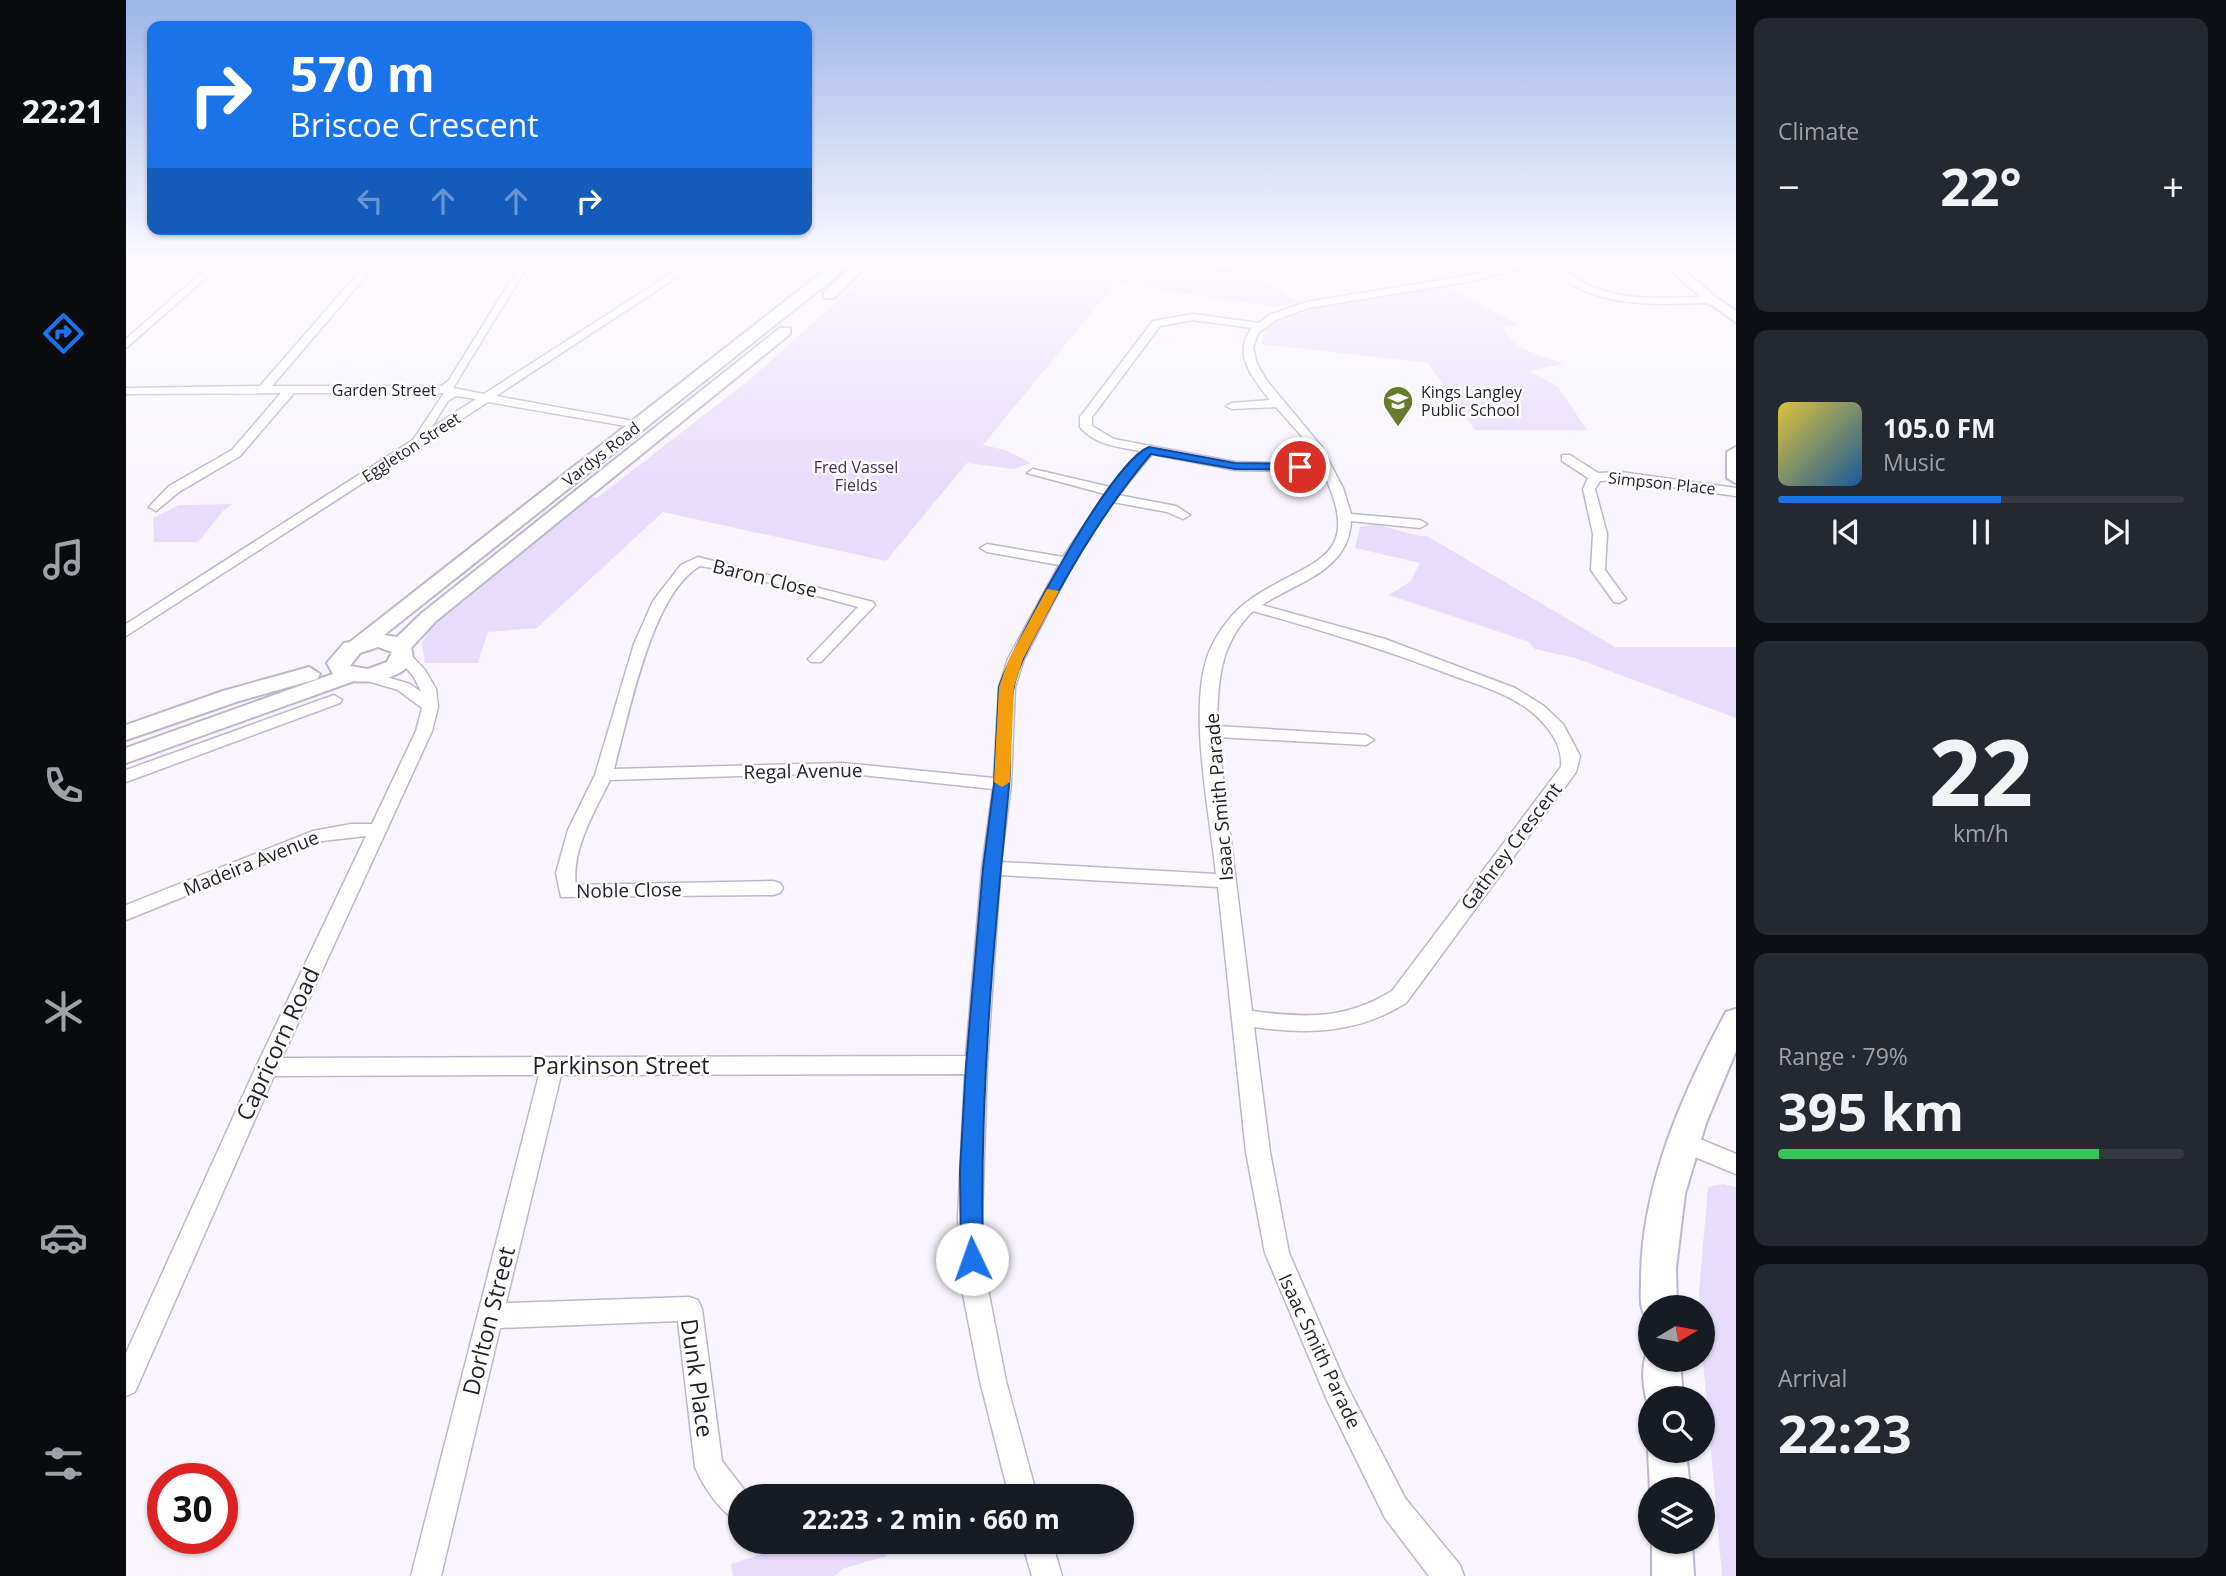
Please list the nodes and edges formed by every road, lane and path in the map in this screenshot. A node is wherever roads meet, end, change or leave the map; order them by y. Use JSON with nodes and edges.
{"nodes":[{"id":1,"x":310,"y":336,"type":"edge"},
{"id":2,"x":481,"y":336,"type":"edge"},
{"id":3,"x":581,"y":336,"type":"edge"},
{"id":4,"x":753,"y":336,"type":"edge"},
{"id":5,"x":780,"y":336,"type":"edge"},
{"id":6,"x":1146,"y":336,"type":"edge"},
{"id":7,"x":1253,"y":336,"type":"edge"},
{"id":8,"x":721,"y":383,"type":"junction"},
{"id":9,"x":263,"y":390,"type":"junction"},
{"id":10,"x":290,"y":390,"type":"junction"},
{"id":11,"x":126,"y":391,"type":"edge"},
{"id":12,"x":449,"y":391,"type":"junction"},
{"id":13,"x":485,"y":398,"type":"junction"},
{"id":14,"x":1278,"y":403,"type":"junction"},
{"id":15,"x":1233,"y":406,"type":"dead end"},
{"id":16,"x":639,"y":426,"type":"junction"},
{"id":17,"x":415,"y":444,"type":"junction"},
{"id":18,"x":1149,"y":450,"type":"junction"},
{"id":19,"x":1736,"y":452,"type":"edge"},
{"id":20,"x":1566,"y":458,"type":"dead end"},
{"id":21,"x":619,"y":467,"type":"junction"},
{"id":22,"x":1326,"y":468,"type":"junction"},
{"id":23,"x":1033,"y":473,"type":"dead end"},
{"id":24,"x":1595,"y":477,"type":"junction"},
{"id":25,"x":1736,"y":478,"type":"edge"},
{"id":26,"x":1736,"y":492,"type":"edge"},
{"id":27,"x":1112,"y":494,"type":"junction"},
{"id":28,"x":156,"y":507,"type":"dead end"},
{"id":29,"x":1183,"y":515,"type":"dead end"},
{"id":30,"x":1346,"y":517,"type":"junction"},
{"id":31,"x":1420,"y":524,"type":"dead end"},
{"id":32,"x":987,"y":548,"type":"dead end"},
{"id":33,"x":1068,"y":562,"type":"junction"},
{"id":34,"x":1619,"y":599,"type":"dead end"},
{"id":35,"x":1250,"y":606,"type":"junction"},
{"id":36,"x":126,"y":631,"type":"edge"},
{"id":37,"x":359,"y":645,"type":"junction"},
{"id":38,"x":401,"y":651,"type":"junction"},
{"id":39,"x":816,"y":659,"type":"dead end"},
{"id":40,"x":352,"y":671,"type":"junction"},
{"id":41,"x":334,"y":700,"type":"dead end"},
{"id":42,"x":430,"y":706,"type":"junction"},
{"id":43,"x":1209,"y":731,"type":"junction"},
{"id":44,"x":126,"y":733,"type":"edge"},
{"id":45,"x":1366,"y":740,"type":"dead end"},
{"id":46,"x":126,"y":756,"type":"edge"},
{"id":47,"x":604,"y":775,"type":"junction"},
{"id":48,"x":126,"y":776,"type":"edge"},
{"id":49,"x":1002,"y":784,"type":"junction"},
{"id":50,"x":379,"y":830,"type":"junction"},
{"id":51,"x":991,"y":868,"type":"junction"},
{"id":52,"x":1227,"y":881,"type":"junction"},
{"id":53,"x":773,"y":888,"type":"dead end"},
{"id":54,"x":126,"y":913,"type":"edge"},
{"id":55,"x":1245,"y":1018,"type":"junction"},
{"id":56,"x":1736,"y":1020,"type":"edge"},
{"id":57,"x":976,"y":1065,"type":"junction"},
{"id":58,"x":552,"y":1066,"type":"junction"},
{"id":59,"x":267,"y":1067,"type":"junction"},
{"id":60,"x":1681,"y":1141,"type":"junction"},
{"id":61,"x":1736,"y":1164,"type":"edge"},
{"id":62,"x":1660,"y":1295,"type":"edge"},
{"id":63,"x":490,"y":1316,"type":"junction"},
{"id":64,"x":126,"y":1383,"type":"edge"},
{"id":65,"x":1020,"y":1484,"type":"edge"},
{"id":66,"x":728,"y":1492,"type":"edge"},
{"id":67,"x":1041,"y":1554,"type":"edge"},
{"id":68,"x":1672,"y":1554,"type":"edge"},
{"id":69,"x":426,"y":1576,"type":"edge"},
{"id":70,"x":1047,"y":1576,"type":"edge"},
{"id":71,"x":1450,"y":1576,"type":"edge"},
{"id":72,"x":1673,"y":1576,"type":"edge"}],
"edges":[{"from":1,"to":9,"type":"street"},
{"from":2,"to":12,"type":"street"},
{"from":3,"to":13,"type":"street","name":"Eggleton Street"},
{"from":4,"to":16,"type":"main road","name":"Vardys Road"},
{"from":5,"to":8,"type":"main road","name":"Vardys Road"},
{"from":6,"to":18,"type":"street"},
{"from":7,"to":14,"type":"street"},
{"from":8,"to":16,"type":"main road"},
{"from":8,"to":21,"type":"main road","name":"Vardys Road"},
{"from":9,"to":10,"type":"street","name":"Garden Street"},
{"from":9,"to":11,"type":"street","name":"Garden Street"},
{"from":10,"to":12,"type":"street","name":"Garden Street"},
{"from":10,"to":28,"type":"street"},
{"from":12,"to":13,"type":"street","name":"Garden Street"},
{"from":12,"to":17,"type":"street"},
{"from":13,"to":16,"type":"street","name":"Garden Street"},
{"from":13,"to":17,"type":"street","name":"Eggleton Street"},
{"from":14,"to":15,"type":"street"},
{"from":14,"to":22,"type":"street"},
{"from":16,"to":21,"type":"main road"},
{"from":16,"to":37,"type":"main road","name":"Vardys Road"},
{"from":17,"to":36,"type":"street","name":"Eggleton Street"},
{"from":18,"to":22,"type":"street"},
{"from":18,"to":27,"type":"street"},
{"from":19,"to":25,"type":"main road"},
{"from":20,"to":24,"type":"street"},
{"from":21,"to":38,"type":"main road","name":"Vardys Road"},
{"from":22,"to":30,"type":"street"},
{"from":23,"to":27,"type":"street"},
{"from":24,"to":26,"type":"street","name":"Simpson Place"},
{"from":24,"to":34,"type":"street","name":"Simpson Place"},
{"from":27,"to":29,"type":"street"},
{"from":27,"to":33,"type":"street"},
{"from":30,"to":31,"type":"street"},
{"from":30,"to":35,"type":"street","name":"Isaac Smith Parade"},
{"from":32,"to":33,"type":"street"},
{"from":33,"to":49,"type":"street"},
{"from":35,"to":43,"type":"street","name":"Isaac Smith Parade"},
{"from":35,"to":55,"type":"street","name":"Gathrey Crescent"},
{"from":37,"to":38,"type":"main road"},
{"from":37,"to":40,"type":"main road","name":"Vardys Road"},
{"from":38,"to":40,"type":"main road","name":"Vardys Road"},
{"from":38,"to":42,"type":"street"},
{"from":39,"to":47,"type":"street","name":"Baron Close"},
{"from":40,"to":42,"type":"street"},
{"from":40,"to":44,"type":"main road"},
{"from":40,"to":46,"type":"main road"},
{"from":41,"to":48,"type":"street"},
{"from":42,"to":50,"type":"street","name":"Capricorn Road"},
{"from":43,"to":45,"type":"street"},
{"from":43,"to":52,"type":"street","name":"Isaac Smith Parade"},
{"from":47,"to":49,"type":"street","name":"Regal Avenue"},
{"from":47,"to":53,"type":"street","name":"Noble Close"},
{"from":49,"to":51,"type":"street"},
{"from":50,"to":54,"type":"street","name":"Madeira Avenue"},
{"from":50,"to":59,"type":"street","name":"Capricorn Road"},
{"from":51,"to":52,"type":"street"},
{"from":51,"to":57,"type":"street"},
{"from":52,"to":55,"type":"street","name":"Isaac Smith Parade"},
{"from":55,"to":71,"type":"street","name":"Isaac Smith Parade"},
{"from":56,"to":60,"type":"main road"},
{"from":57,"to":58,"type":"street","name":"Parkinson Street"},
{"from":57,"to":65,"type":"street"},
{"from":58,"to":59,"type":"street","name":"Parkinson Street"},
{"from":58,"to":63,"type":"street","name":"Dorlton Street"},
{"from":59,"to":64,"type":"street","name":"Capricorn Road"},
{"from":60,"to":61,"type":"street"},
{"from":60,"to":62,"type":"main road"},
{"from":63,"to":66,"type":"street","name":"Dunk Place"},
{"from":63,"to":69,"type":"street","name":"Dorlton Street"},
{"from":67,"to":70,"type":"street"},
{"from":68,"to":72,"type":"main road"}]}
